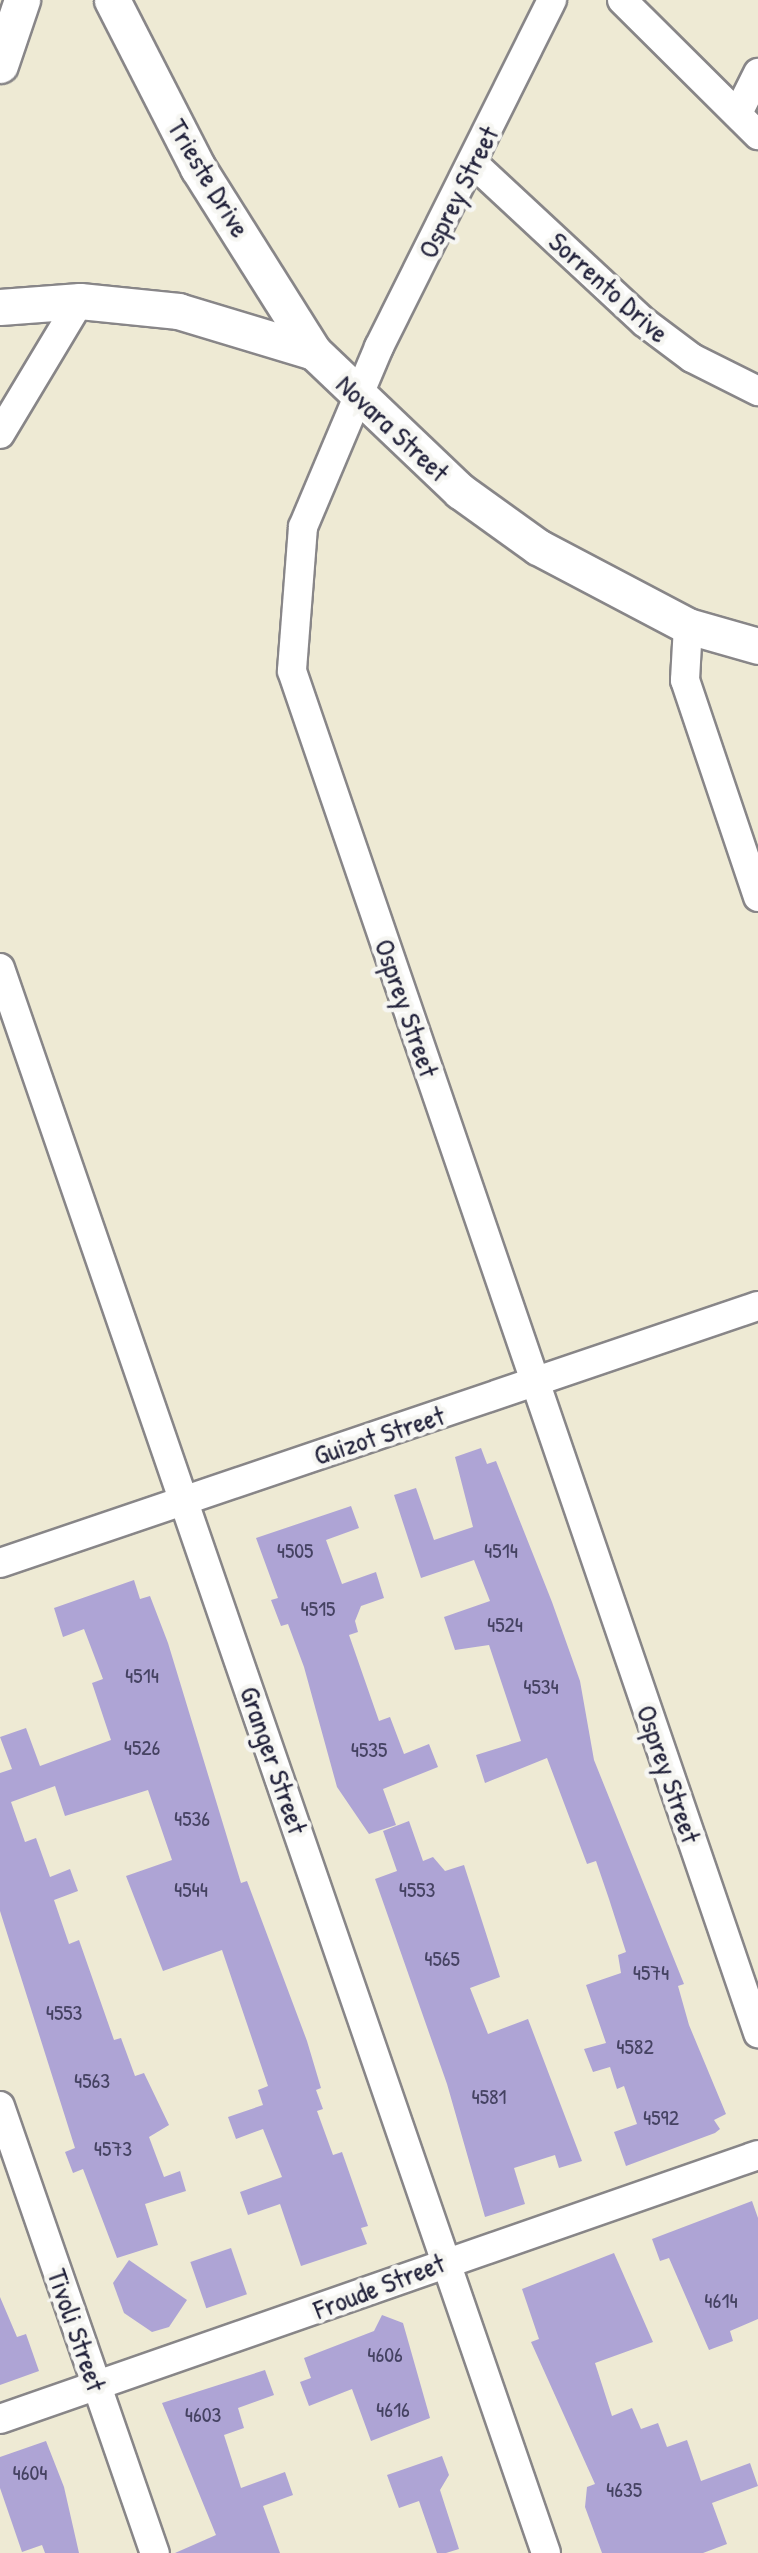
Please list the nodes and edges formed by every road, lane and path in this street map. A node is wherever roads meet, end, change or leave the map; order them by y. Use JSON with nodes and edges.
{"nodes":[{"id":1,"x":22,"y":0,"type":"edge"},
{"id":2,"x":112,"y":0,"type":"edge"},
{"id":3,"x":552,"y":0,"type":"edge"},
{"id":4,"x":622,"y":0,"type":"edge"},
{"id":5,"x":0,"y":65,"type":"edge"},
{"id":6,"x":758,"y":73,"type":"edge"},
{"id":7,"x":738,"y":113,"type":"junction"},
{"id":8,"x":758,"y":135,"type":"edge"},
{"id":9,"x":474,"y":164,"type":"junction"},
{"id":10,"x":80,"y":302,"type":"junction"},
{"id":11,"x":0,"y":307,"type":"edge"},
{"id":12,"x":314,"y":352,"type":"junction"},
{"id":13,"x":758,"y":392,"type":"edge"},
{"id":14,"x":360,"y":397,"type":"junction"},
{"id":15,"x":0,"y":434,"type":"edge"},
{"id":16,"x":688,"y":626,"type":"junction"},
{"id":17,"x":758,"y":646,"type":"edge"},
{"id":18,"x":758,"y":897,"type":"edge"},
{"id":19,"x":0,"y":968,"type":"edge"},
{"id":20,"x":758,"y":1306,"type":"edge"},
{"id":21,"x":535,"y":1384,"type":"junction"},
{"id":22,"x":186,"y":1503,"type":"junction"},
{"id":23,"x":0,"y":1563,"type":"edge"},
{"id":24,"x":758,"y":2033,"type":"edge"},
{"id":25,"x":0,"y":2106,"type":"edge"},
{"id":26,"x":758,"y":2156,"type":"edge"},
{"id":27,"x":444,"y":2260,"type":"junction"},
{"id":28,"x":96,"y":2386,"type":"junction"},
{"id":29,"x":0,"y":2419,"type":"edge"},
{"id":30,"x":155,"y":2553,"type":"edge"},
{"id":31,"x":546,"y":2553,"type":"edge"}],
"edges":[{"from":1,"to":5,"type":"street"},
{"from":2,"to":12,"type":"street","name":"Trieste Drive"},
{"from":3,"to":9,"type":"street","name":"Osprey Street"},
{"from":4,"to":7,"type":"street"},
{"from":6,"to":7,"type":"street"},
{"from":7,"to":8,"type":"street"},
{"from":9,"to":13,"type":"street","name":"Sorrento Drive"},
{"from":9,"to":14,"type":"street","name":"Osprey Street"},
{"from":10,"to":11,"type":"street","name":"Novara Street"},
{"from":10,"to":12,"type":"street","name":"Novara Street"},
{"from":10,"to":15,"type":"street"},
{"from":12,"to":14,"type":"street","name":"Novara Street"},
{"from":14,"to":16,"type":"street","name":"Novara Street"},
{"from":14,"to":21,"type":"street","name":"Osprey Street"},
{"from":16,"to":17,"type":"street","name":"Novara Street"},
{"from":16,"to":18,"type":"street"},
{"from":19,"to":22,"type":"street","name":"Granger Street"},
{"from":20,"to":21,"type":"street","name":"Guizot Street"},
{"from":21,"to":22,"type":"street","name":"Guizot Street"},
{"from":21,"to":24,"type":"street","name":"Osprey Street"},
{"from":22,"to":23,"type":"street","name":"Guizot Street"},
{"from":22,"to":27,"type":"street","name":"Granger Street"},
{"from":25,"to":28,"type":"street","name":"Tivoli Street"},
{"from":26,"to":27,"type":"street","name":"Froude Street"},
{"from":27,"to":28,"type":"street","name":"Froude Street"},
{"from":27,"to":31,"type":"street","name":"Granger Street"},
{"from":28,"to":29,"type":"street","name":"Froude Street"},
{"from":28,"to":30,"type":"street","name":"Tivoli Street"}]}
